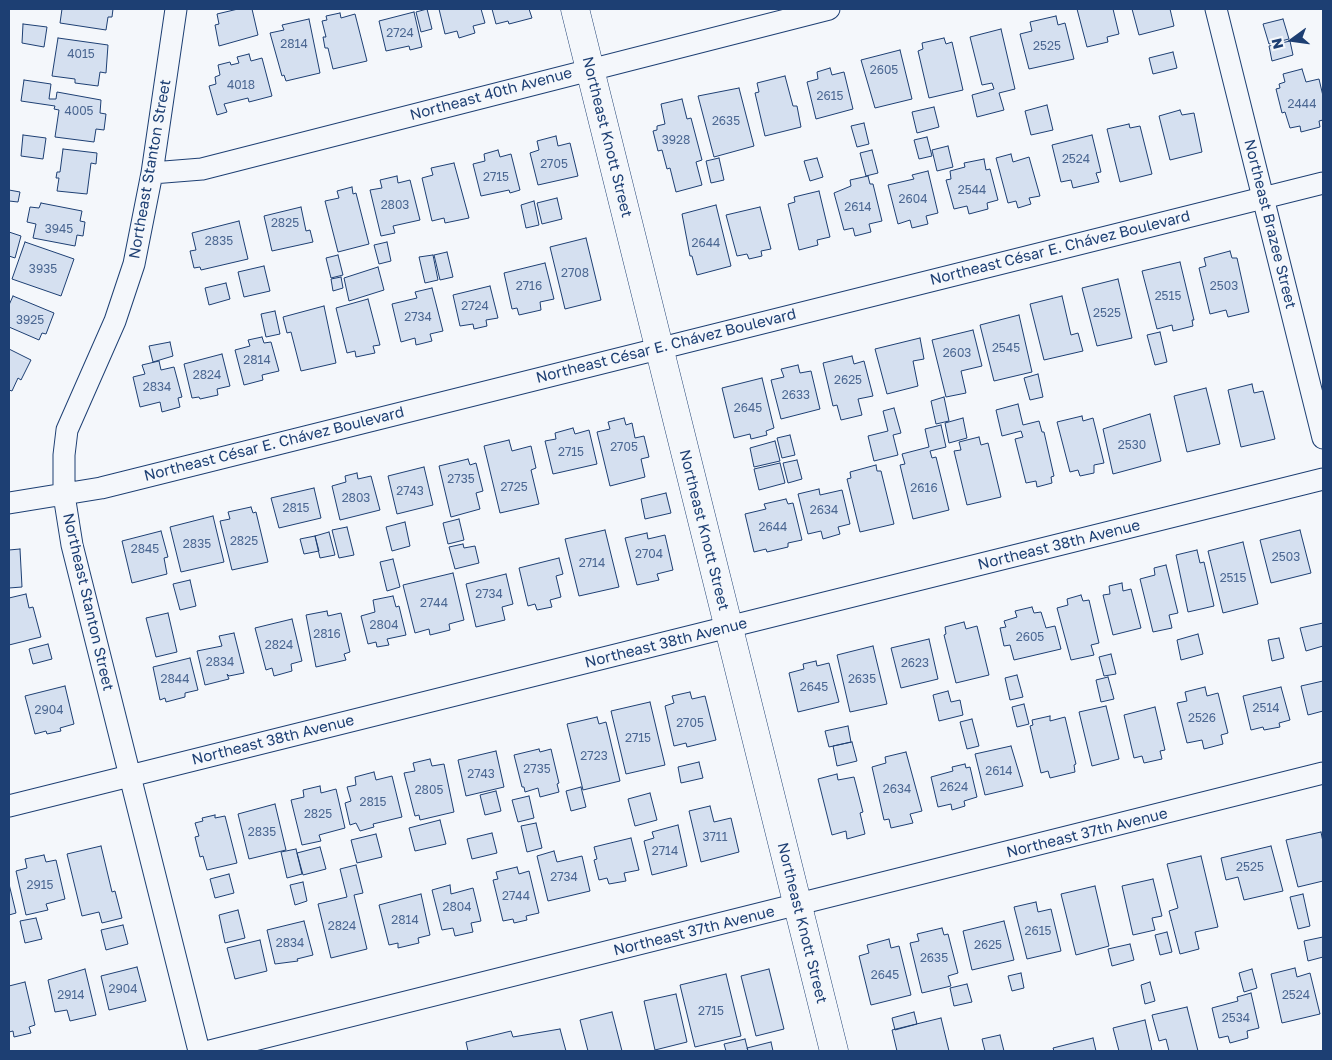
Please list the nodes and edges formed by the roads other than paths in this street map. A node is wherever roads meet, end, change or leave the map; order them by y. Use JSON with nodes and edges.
{"nodes":[{"id":1,"x":176,"y":9,"type":"edge"},
{"id":2,"x":575,"y":9,"type":"edge"},
{"id":3,"x":828,"y":9,"type":"edge"},
{"id":4,"x":1216,"y":9,"type":"edge"},
{"id":5,"x":590,"y":68,"type":"junction"},
{"id":6,"x":152,"y":173,"type":"junction"},
{"id":7,"x":1323,"y":183,"type":"edge"},
{"id":8,"x":1263,"y":198,"type":"junction"},
{"id":9,"x":659,"y":347,"type":"junction"},
{"id":10,"x":1323,"y":438,"type":"edge"},
{"id":11,"x":1323,"y":479,"type":"edge"},
{"id":12,"x":64,"y":495,"type":"junction"},
{"id":13,"x":9,"y":503,"type":"edge"},
{"id":14,"x":729,"y":627,"type":"junction"},
{"id":15,"x":1323,"y":773,"type":"edge"},
{"id":16,"x":131,"y":775,"type":"junction"},
{"id":17,"x":9,"y":806,"type":"edge"},
{"id":18,"x":798,"y":906,"type":"junction"},
{"id":19,"x":199,"y":1051,"type":"edge"},
{"id":20,"x":210,"y":1051,"type":"edge"},
{"id":21,"x":834,"y":1051,"type":"edge"}],
"edges":[{"from":1,"to":6,"type":"street","name":"Northeast Stanton Street"},
{"from":2,"to":5,"type":"street","name":"Northeast Knott Street"},
{"from":3,"to":5,"type":"street","name":"Northeast 40th Avenue"},
{"from":4,"to":8,"type":"street","name":"Northeast Brazee Street"},
{"from":5,"to":6,"type":"street","name":"Northeast 40th Avenue"},
{"from":5,"to":9,"type":"street","name":"Northeast Knott Street"},
{"from":6,"to":12,"type":"street","name":"Northeast Stanton Street"},
{"from":7,"to":8,"type":"street","name":"Northeast César E. Chávez Boulevard"},
{"from":8,"to":9,"type":"street","name":"Northeast César E. Chávez Boulevard"},
{"from":8,"to":10,"type":"street","name":"Northeast Brazee Street"},
{"from":9,"to":12,"type":"street","name":"Northeast César E. Chávez Boulevard"},
{"from":9,"to":14,"type":"street","name":"Northeast Knott Street"},
{"from":11,"to":14,"type":"street","name":"Northeast 38th Avenue"},
{"from":12,"to":13,"type":"street","name":"Northeast César E. Chávez Boulevard"},
{"from":12,"to":16,"type":"street","name":"Northeast Stanton Street"},
{"from":14,"to":16,"type":"street","name":"Northeast 38th Avenue"},
{"from":14,"to":18,"type":"street","name":"Northeast Knott Street"},
{"from":15,"to":18,"type":"street","name":"Northeast 37th Avenue"},
{"from":16,"to":17,"type":"street","name":"Northeast 38th Avenue"},
{"from":16,"to":19,"type":"street","name":"Northeast Stanton Street"},
{"from":18,"to":20,"type":"street","name":"Northeast 37th Avenue"},
{"from":18,"to":21,"type":"street","name":"Northeast Knott Street"}]}
